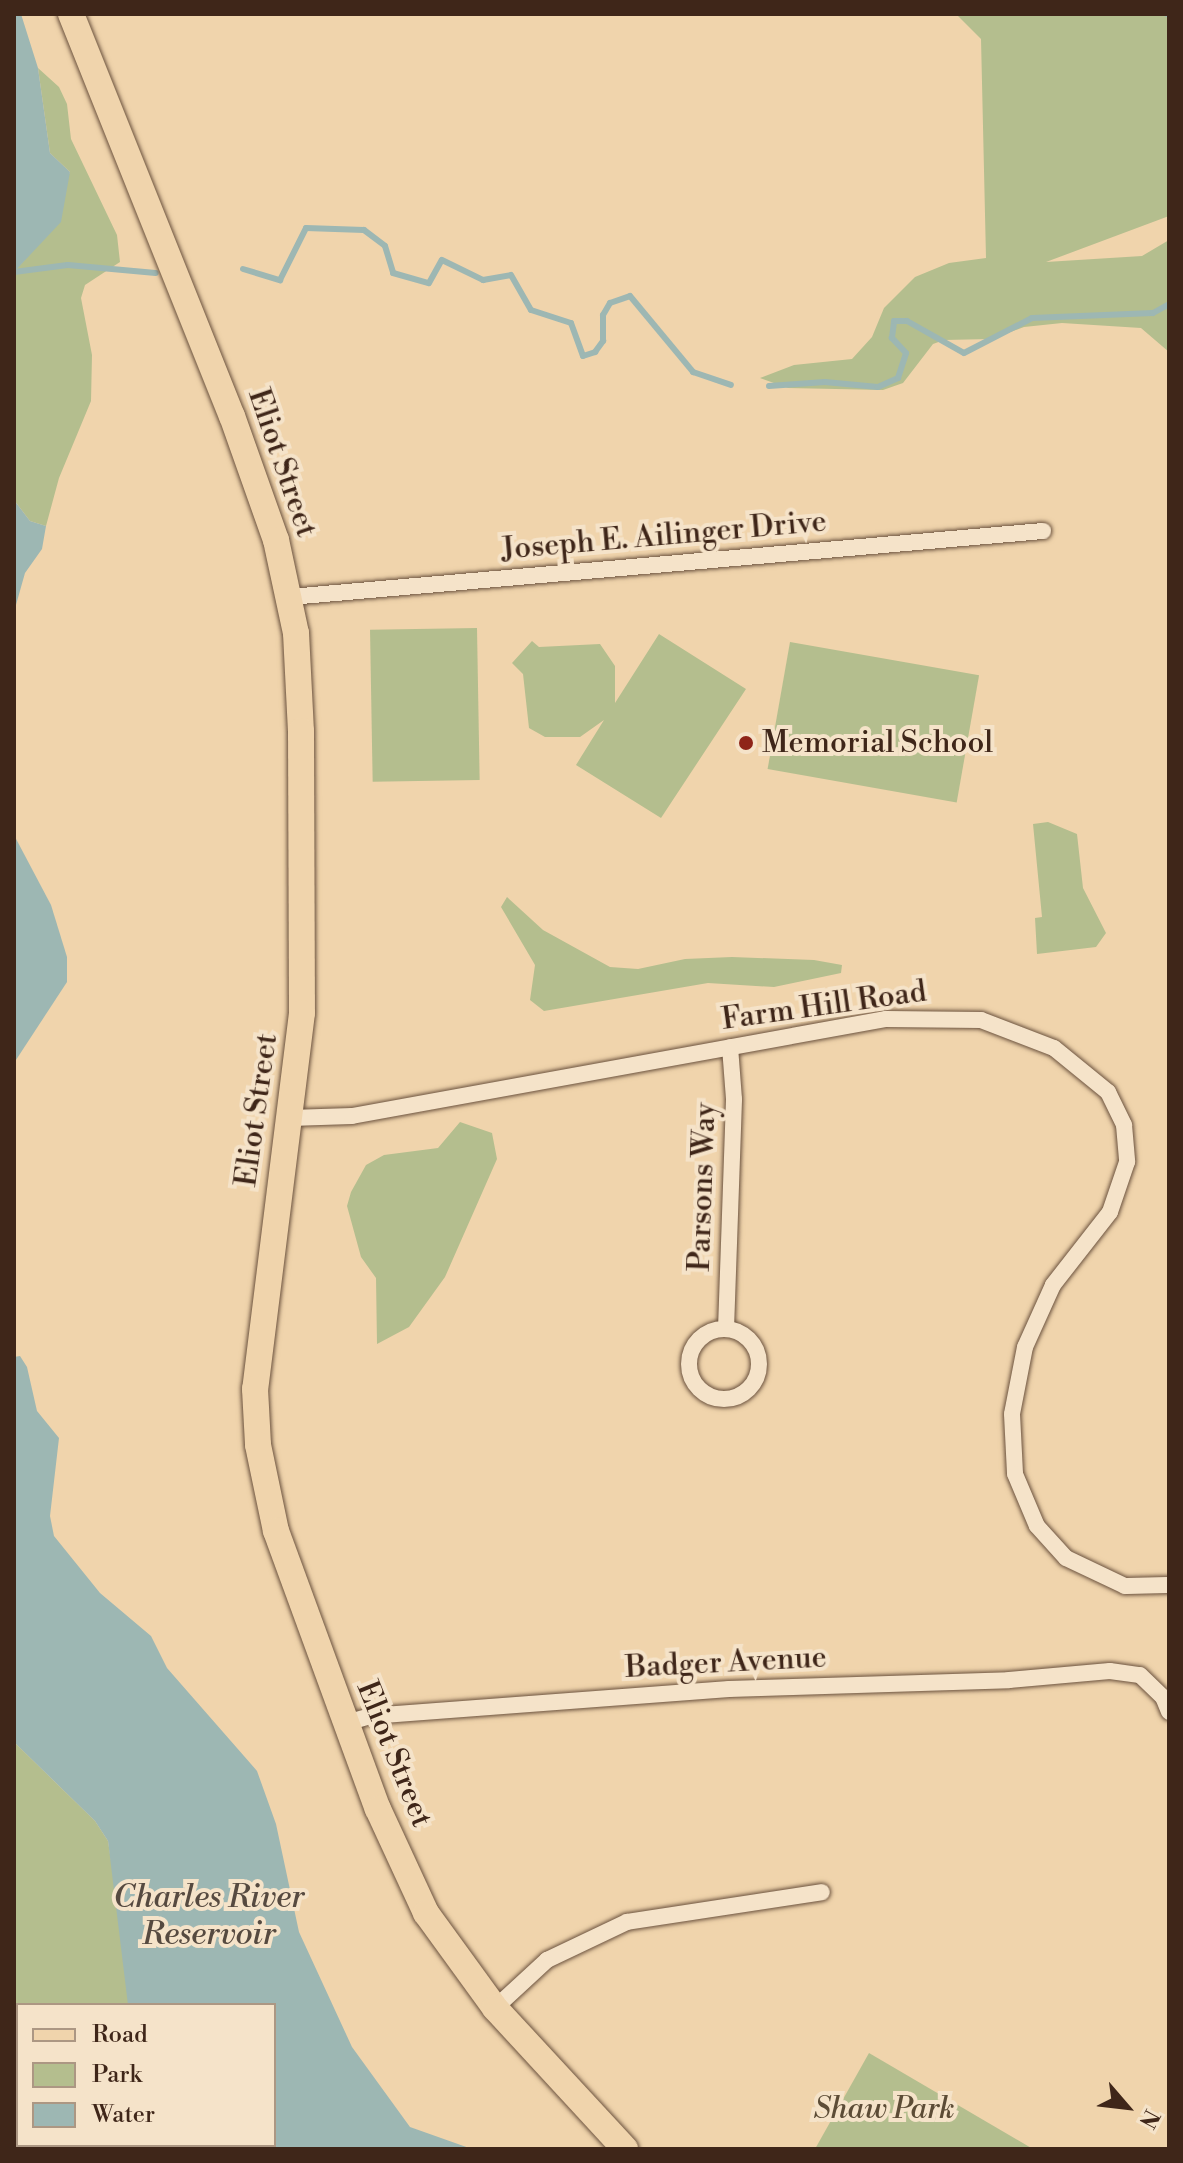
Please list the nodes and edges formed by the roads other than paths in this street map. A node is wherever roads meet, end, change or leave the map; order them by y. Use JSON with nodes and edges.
{"nodes":[{"id":1,"x":71,"y":14,"type":"edge"},
{"id":2,"x":1043,"y":531,"type":"dead end"},
{"id":3,"x":290,"y":597,"type":"junction"},
{"id":4,"x":730,"y":1047,"type":"junction"},
{"id":5,"x":290,"y":1118,"type":"junction"},
{"id":6,"x":726,"y":1329,"type":"junction"},
{"id":7,"x":1169,"y":1585,"type":"edge"},
{"id":8,"x":1169,"y":1712,"type":"edge"},
{"id":9,"x":346,"y":1723,"type":"junction"},
{"id":10,"x":822,"y":1892,"type":"dead end"},
{"id":11,"x":495,"y":2008,"type":"junction"},
{"id":12,"x":625,"y":2149,"type":"edge"}],
"edges":[{"from":1,"to":3,"type":"main road","name":"Eliot Street"},
{"from":2,"to":3,"type":"street","name":"Joseph E. Ailinger Drive"},
{"from":3,"to":5,"type":"main road","name":"Eliot Street"},
{"from":4,"to":5,"type":"street","name":"Farm Hill Road"},
{"from":4,"to":6,"type":"street","name":"Parsons Way"},
{"from":4,"to":7,"type":"street","name":"Farm Hill Road"},
{"from":5,"to":9,"type":"main road","name":"Eliot Street"},
{"from":6,"to":6,"type":"street"},
{"from":8,"to":9,"type":"street","name":"Badger Avenue"},
{"from":9,"to":11,"type":"main road","name":"Eliot Street"},
{"from":10,"to":11,"type":"street"},
{"from":11,"to":12,"type":"main road","name":"Eliot Street"}]}
